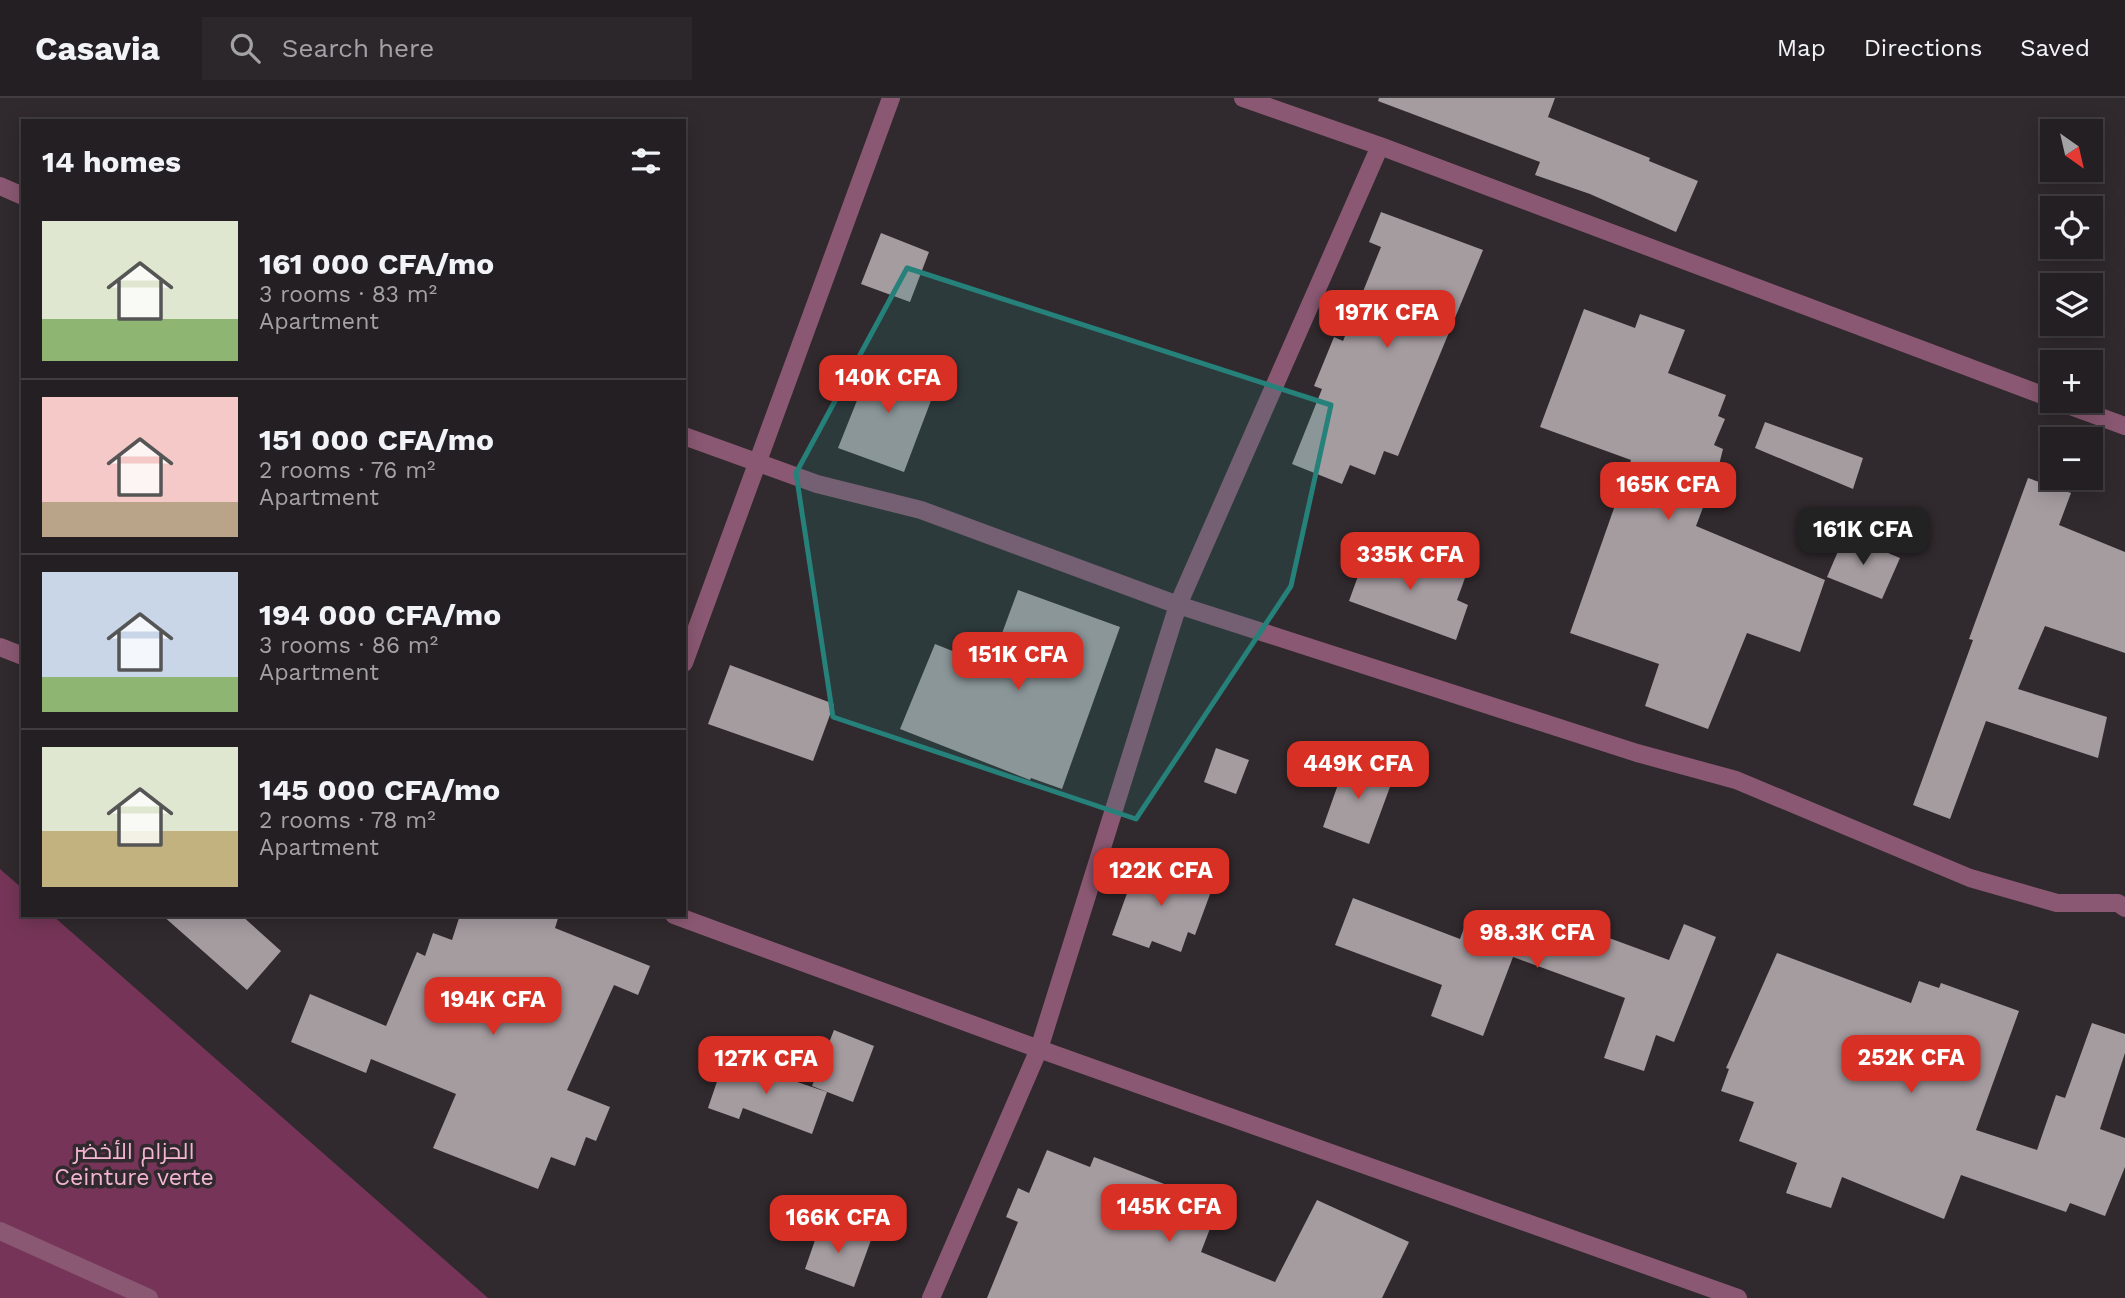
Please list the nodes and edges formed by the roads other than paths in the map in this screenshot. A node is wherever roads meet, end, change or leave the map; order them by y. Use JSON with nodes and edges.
{"nodes":[{"id":1,"x":891,"y":98,"type":"edge"},
{"id":2,"x":1243,"y":98,"type":"edge"},
{"id":3,"x":1380,"y":146,"type":"junction"},
{"id":4,"x":0,"y":186,"type":"edge"},
{"id":5,"x":21,"y":195,"type":"edge"},
{"id":6,"x":2040,"y":394,"type":"edge"},
{"id":7,"x":2090,"y":413,"type":"edge"},
{"id":8,"x":2125,"y":426,"type":"edge"},
{"id":9,"x":686,"y":437,"type":"edge"},
{"id":10,"x":758,"y":461,"type":"junction"},
{"id":11,"x":1178,"y":605,"type":"junction"},
{"id":12,"x":0,"y":647,"type":"edge"},
{"id":13,"x":21,"y":655,"type":"edge"},
{"id":14,"x":686,"y":658,"type":"edge"},
{"id":15,"x":2125,"y":908,"type":"edge"},
{"id":16,"x":679,"y":917,"type":"edge"},
{"id":17,"x":1039,"y":1049,"type":"junction"},
{"id":18,"x":0,"y":1231,"type":"edge"},
{"id":19,"x":149,"y":1298,"type":"edge"},
{"id":20,"x":931,"y":1298,"type":"edge"},
{"id":21,"x":1738,"y":1298,"type":"edge"}],
"edges":[{"from":1,"to":10,"type":"street"},
{"from":2,"to":3,"type":"street"},
{"from":3,"to":6,"type":"street"},
{"from":3,"to":11,"type":"street"},
{"from":4,"to":5,"type":"street"},
{"from":7,"to":8,"type":"street"},
{"from":9,"to":10,"type":"street"},
{"from":10,"to":11,"type":"street"},
{"from":10,"to":14,"type":"street"},
{"from":11,"to":15,"type":"street"},
{"from":11,"to":17,"type":"street"},
{"from":12,"to":13,"type":"street"},
{"from":16,"to":17,"type":"street"},
{"from":17,"to":20,"type":"street"},
{"from":17,"to":21,"type":"street"},
{"from":18,"to":19,"type":"street"}]}
